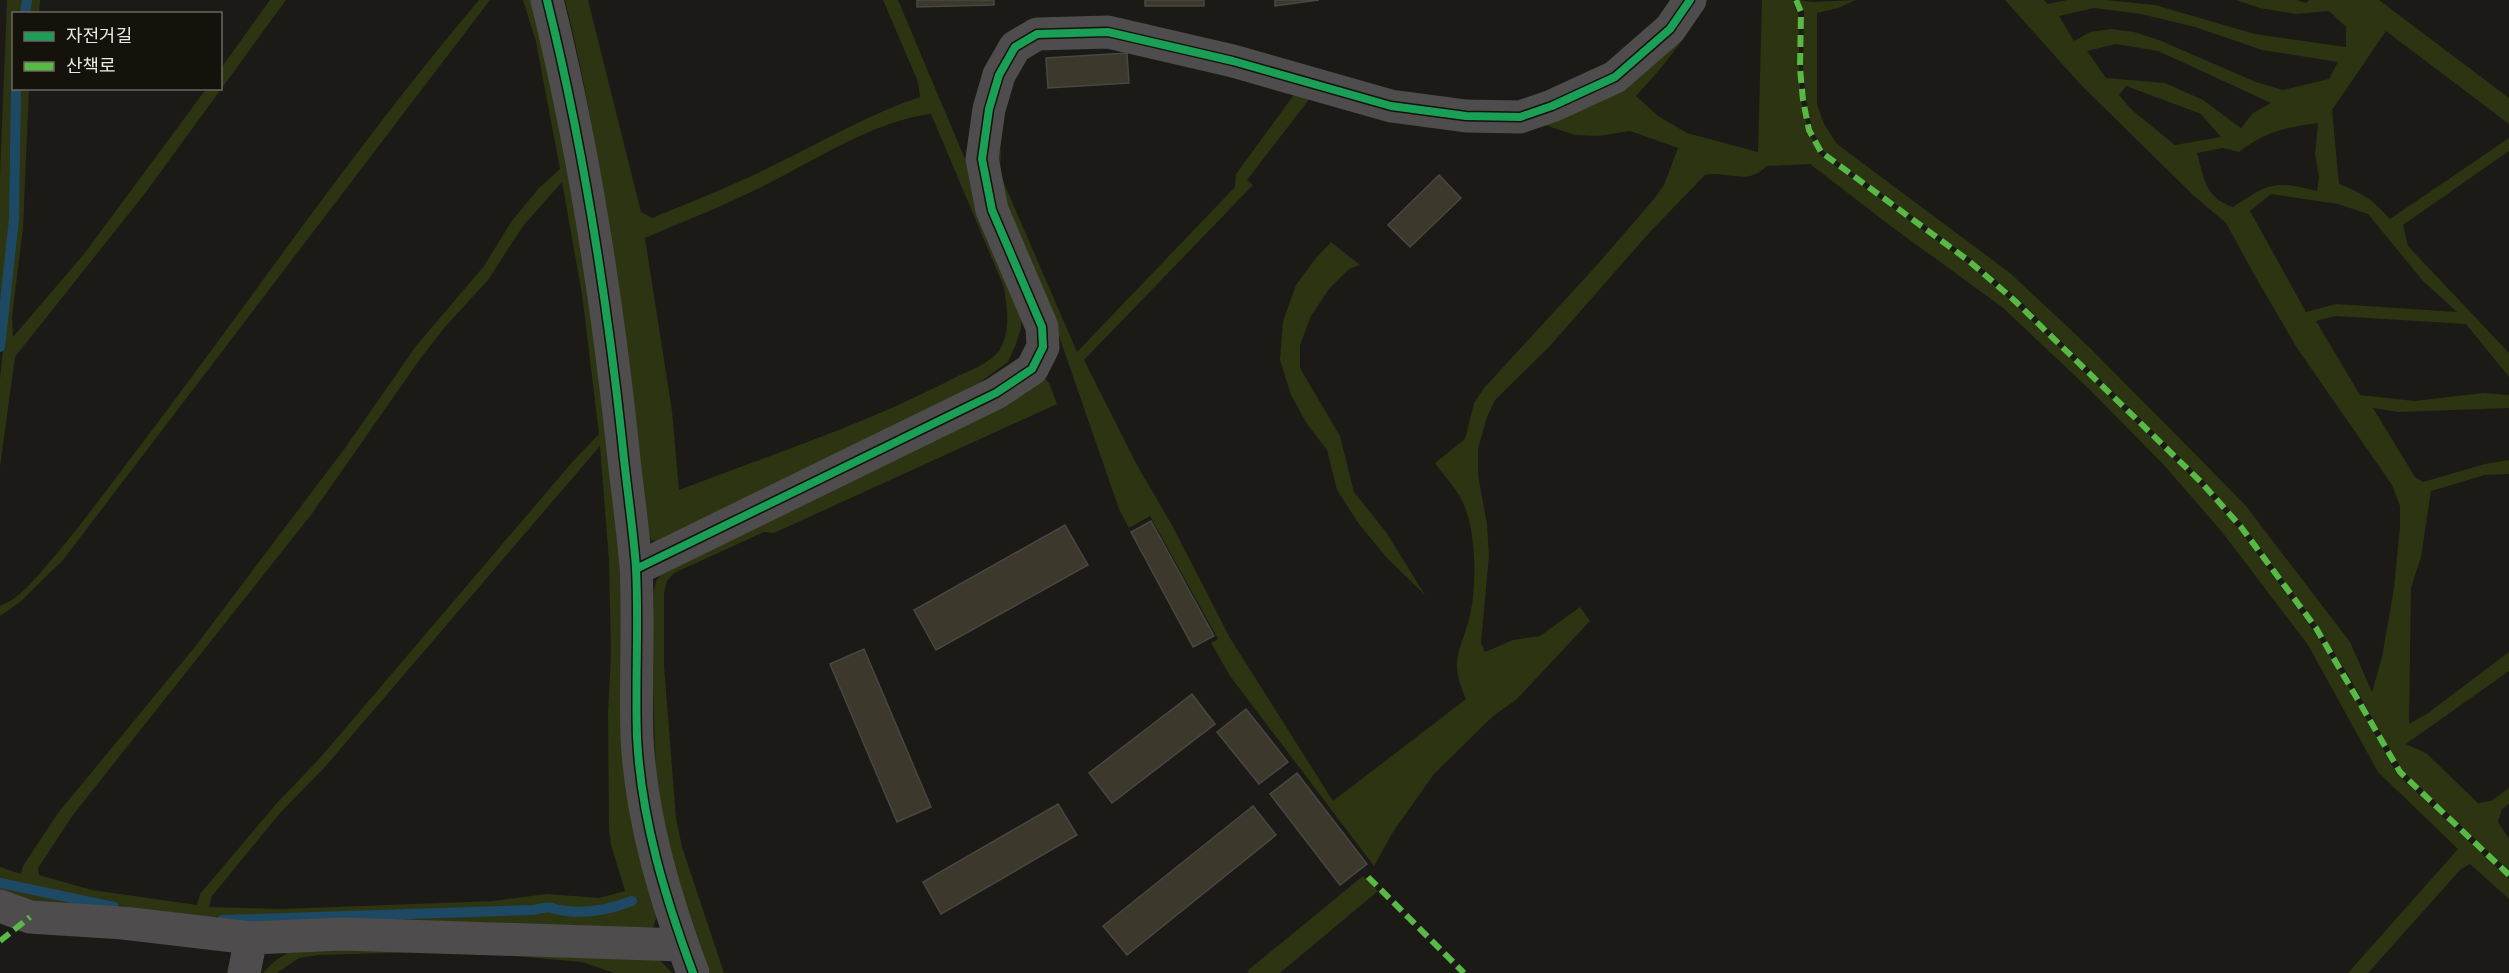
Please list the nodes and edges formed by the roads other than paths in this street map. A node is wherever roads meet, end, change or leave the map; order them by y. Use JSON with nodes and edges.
{"nodes":[{"id":1,"x":547,"y":0,"type":"edge"},
{"id":2,"x":1690,"y":0,"type":"edge"},
{"id":3,"x":636,"y":569,"type":"junction"},
{"id":4,"x":0,"y":906,"type":"edge"},
{"id":5,"x":251,"y":938,"type":"junction"},
{"id":6,"x":688,"y":959,"type":"edge"},
{"id":7,"x":244,"y":973,"type":"edge"}],
"edges":[{"from":1,"to":3,"type":"street"},
{"from":2,"to":3,"type":"street"},
{"from":3,"to":6,"type":"street"},
{"from":4,"to":5,"type":"street"},
{"from":5,"to":6,"type":"street"},
{"from":5,"to":7,"type":"street"}]}
